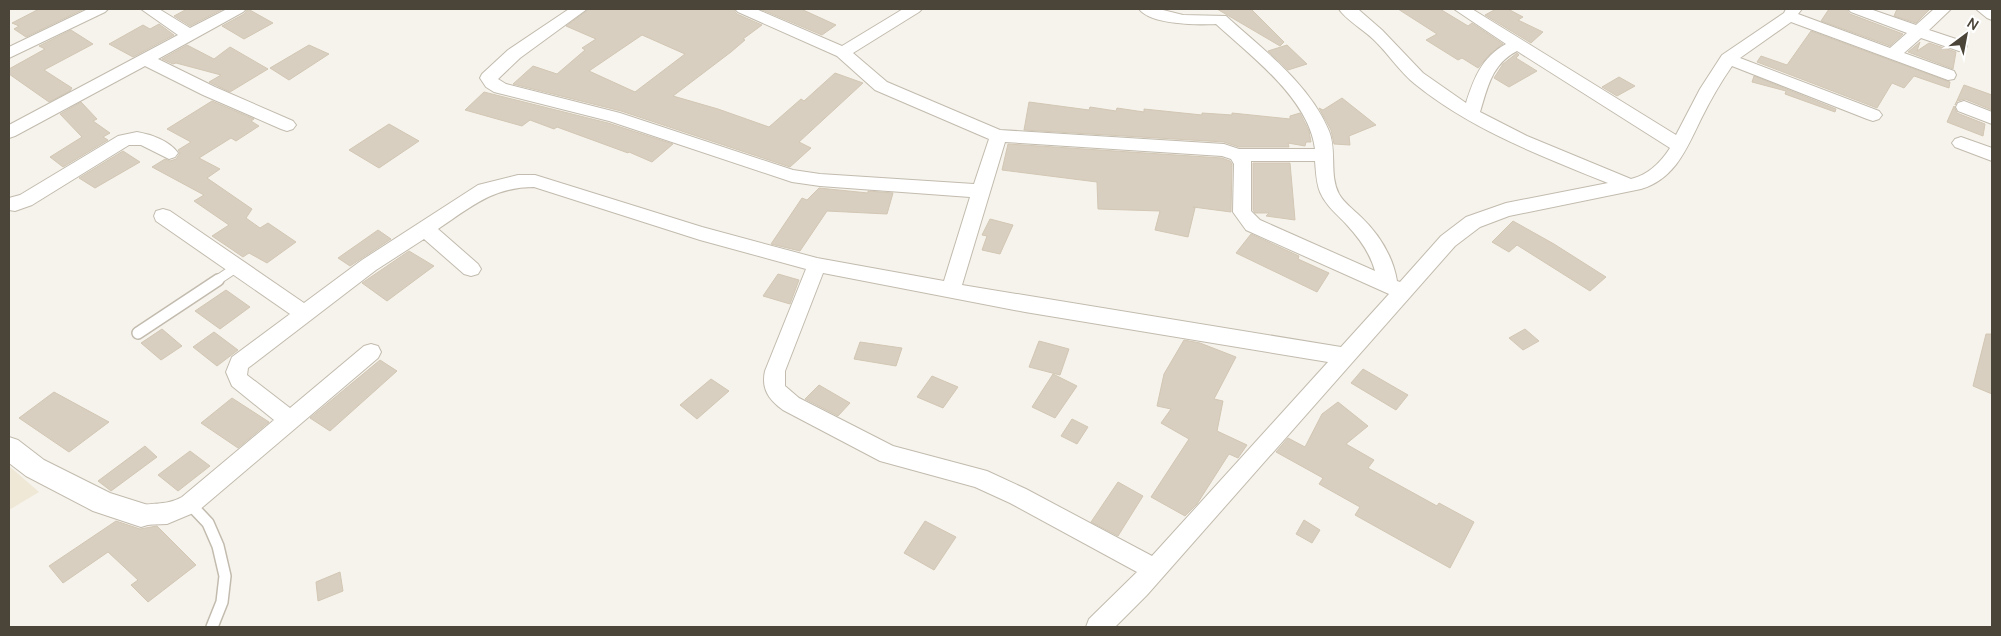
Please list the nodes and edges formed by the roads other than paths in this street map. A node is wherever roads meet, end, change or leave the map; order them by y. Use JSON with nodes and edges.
{"nodes":[{"id":1,"x":100,"y":9,"type":"edge"},
{"id":2,"x":149,"y":9,"type":"edge"},
{"id":3,"x":238,"y":9,"type":"edge"},
{"id":4,"x":580,"y":9,"type":"edge"},
{"id":5,"x":743,"y":9,"type":"edge"},
{"id":6,"x":914,"y":9,"type":"edge"},
{"id":7,"x":1147,"y":9,"type":"edge"},
{"id":8,"x":1347,"y":9,"type":"edge"},
{"id":9,"x":1462,"y":9,"type":"edge"},
{"id":10,"x":1856,"y":9,"type":"edge"},
{"id":11,"x":1943,"y":9,"type":"edge"},
{"id":12,"x":1984,"y":9,"type":"edge"},
{"id":13,"x":1792,"y":12,"type":"edge"},
{"id":14,"x":1222,"y":14,"type":"edge"},
{"id":15,"x":1992,"y":16,"type":"edge"},
{"id":16,"x":1918,"y":31,"type":"junction"},
{"id":17,"x":189,"y":35,"type":"junction"},
{"id":18,"x":1518,"y":44,"type":"junction"},
{"id":19,"x":1959,"y":46,"type":"dead end"},
{"id":20,"x":843,"y":52,"type":"junction"},
{"id":21,"x":9,"y":53,"type":"edge"},
{"id":22,"x":1892,"y":54,"type":"junction"},
{"id":23,"x":145,"y":59,"type":"junction"},
{"id":24,"x":1728,"y":59,"type":"junction"},
{"id":25,"x":1948,"y":75,"type":"dead end"},
{"id":26,"x":1964,"y":107,"type":"dead end"},
{"id":27,"x":1471,"y":113,"type":"junction"},
{"id":28,"x":1873,"y":115,"type":"dead end"},
{"id":29,"x":1992,"y":118,"type":"edge"},
{"id":30,"x":287,"y":125,"type":"dead end"},
{"id":31,"x":9,"y":132,"type":"edge"},
{"id":32,"x":998,"y":136,"type":"junction"},
{"id":33,"x":1961,"y":143,"type":"dead end"},
{"id":34,"x":1680,"y":146,"type":"junction"},
{"id":35,"x":169,"y":153,"type":"dead end"},
{"id":36,"x":1237,"y":155,"type":"junction"},
{"id":37,"x":1324,"y":155,"type":"junction"},
{"id":38,"x":1992,"y":155,"type":"edge"},
{"id":39,"x":1629,"y":185,"type":"junction"},
{"id":40,"x":981,"y":191,"type":"junction"},
{"id":41,"x":9,"y":204,"type":"edge"},
{"id":42,"x":163,"y":216,"type":"dead end"},
{"id":43,"x":426,"y":230,"type":"junction"},
{"id":44,"x":237,"y":266,"type":"junction"},
{"id":45,"x":817,"y":266,"type":"junction"},
{"id":46,"x":471,"y":269,"type":"dead end"},
{"id":47,"x":951,"y":289,"type":"junction"},
{"id":48,"x":1395,"y":289,"type":"junction"},
{"id":49,"x":304,"y":313,"type":"junction"},
{"id":50,"x":138,"y":333,"type":"dead end"},
{"id":51,"x":371,"y":352,"type":"dead end"},
{"id":52,"x":1344,"y":356,"type":"junction"},
{"id":53,"x":291,"y":420,"type":"junction"},
{"id":54,"x":9,"y":448,"type":"edge"},
{"id":55,"x":190,"y":504,"type":"junction"},
{"id":56,"x":141,"y":515,"type":"joint"},
{"id":57,"x":1154,"y":569,"type":"junction"},
{"id":58,"x":212,"y":627,"type":"edge"},
{"id":59,"x":1098,"y":627,"type":"edge"}],
"edges":[{"from":1,"to":21,"type":"street"},
{"from":2,"to":17,"type":"street"},
{"from":3,"to":17,"type":"street"},
{"from":4,"to":40,"type":"street"},
{"from":5,"to":20,"type":"street"},
{"from":6,"to":20,"type":"street"},
{"from":7,"to":14,"type":"street"},
{"from":8,"to":27,"type":"street"},
{"from":9,"to":18,"type":"street"},
{"from":10,"to":16,"type":"street"},
{"from":11,"to":16,"type":"street"},
{"from":12,"to":15,"type":"street"},
{"from":13,"to":22,"type":"street"},
{"from":13,"to":24,"type":"street"},
{"from":14,"to":37,"type":"street"},
{"from":16,"to":19,"type":"street"},
{"from":16,"to":22,"type":"street"},
{"from":17,"to":23,"type":"street"},
{"from":18,"to":27,"type":"street"},
{"from":18,"to":34,"type":"street"},
{"from":20,"to":32,"type":"street"},
{"from":22,"to":25,"type":"street"},
{"from":23,"to":30,"type":"street"},
{"from":23,"to":31,"type":"street"},
{"from":24,"to":28,"type":"street"},
{"from":24,"to":34,"type":"street"},
{"from":26,"to":29,"type":"street"},
{"from":27,"to":39,"type":"street"},
{"from":32,"to":36,"type":"street"},
{"from":32,"to":40,"type":"street"},
{"from":33,"to":38,"type":"street"},
{"from":34,"to":39,"type":"street"},
{"from":35,"to":41,"type":"street"},
{"from":36,"to":37,"type":"street"},
{"from":36,"to":48,"type":"street"},
{"from":37,"to":48,"type":"street"},
{"from":39,"to":48,"type":"street"},
{"from":40,"to":47,"type":"street"},
{"from":42,"to":44,"type":"street"},
{"from":43,"to":45,"type":"street"},
{"from":43,"to":46,"type":"street"},
{"from":43,"to":49,"type":"street"},
{"from":44,"to":49,"type":"street"},
{"from":44,"to":50,"type":"lane"},
{"from":45,"to":47,"type":"street"},
{"from":45,"to":57,"type":"street"},
{"from":47,"to":52,"type":"street"},
{"from":48,"to":52,"type":"street"},
{"from":49,"to":53,"type":"street"},
{"from":51,"to":53,"type":"street"},
{"from":52,"to":57,"type":"street"},
{"from":53,"to":55,"type":"street"},
{"from":54,"to":56,"type":"street"},
{"from":55,"to":56,"type":"street"},
{"from":55,"to":58,"type":"lane"},
{"from":57,"to":59,"type":"street"}]}
